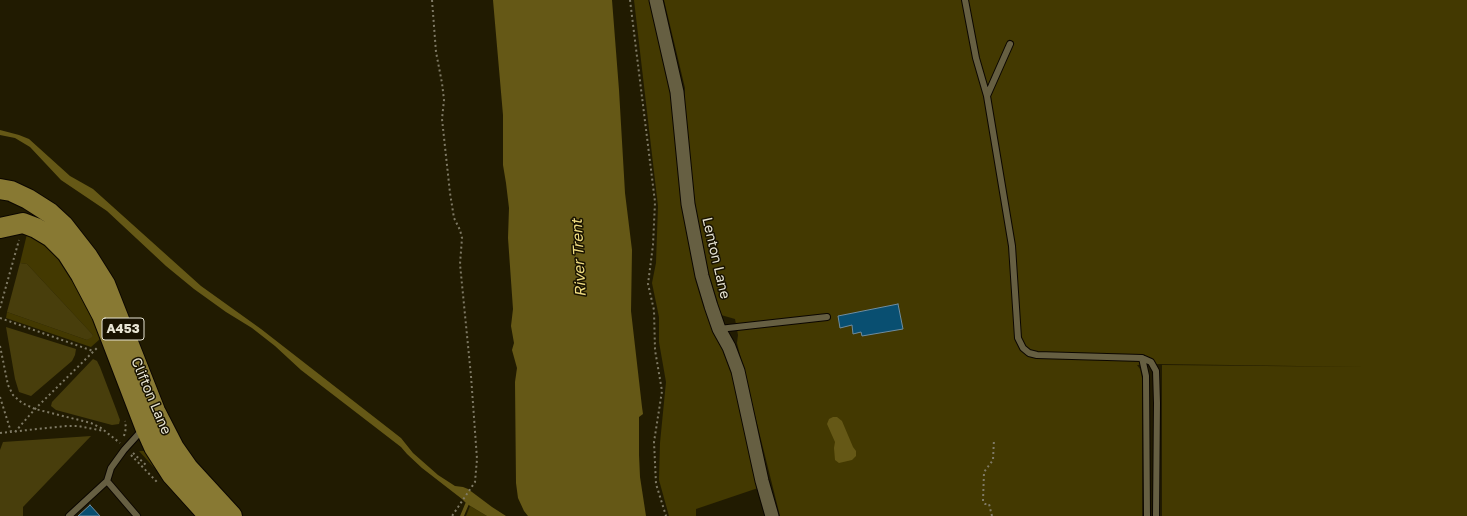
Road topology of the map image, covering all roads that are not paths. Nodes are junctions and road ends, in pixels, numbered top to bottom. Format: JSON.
{"nodes":[{"id":1,"x":656,"y":0,"type":"edge"},
{"id":2,"x":965,"y":0,"type":"edge"},
{"id":3,"x":1010,"y":44,"type":"dead end"},
{"id":4,"x":986,"y":96,"type":"junction"},
{"id":5,"x":0,"y":189,"type":"edge"},
{"id":6,"x":0,"y":228,"type":"edge"},
{"id":7,"x":827,"y":317,"type":"dead end"},
{"id":8,"x":719,"y":329,"type":"junction"},
{"id":9,"x":1142,"y":358,"type":"junction"},
{"id":10,"x":151,"y":421,"type":"junction"},
{"id":11,"x":107,"y":481,"type":"junction"},
{"id":12,"x":207,"y":511,"type":"edge"},
{"id":13,"x":69,"y":516,"type":"edge"},
{"id":14,"x":137,"y":516,"type":"edge"},
{"id":15,"x":232,"y":516,"type":"edge"},
{"id":16,"x":772,"y":516,"type":"edge"},
{"id":17,"x":1147,"y":516,"type":"edge"},
{"id":18,"x":1156,"y":516,"type":"edge"}],
"edges":[{"from":1,"to":8,"type":"street","name":"Lenton Lane"},
{"from":2,"to":4,"type":"lane"},
{"from":3,"to":4,"type":"lane"},
{"from":4,"to":9,"type":"lane"},
{"from":5,"to":10,"type":"main road","name":"Clifton Lane","number":"A453"},
{"from":6,"to":10,"type":"main road","name":"Clifton Lane","number":"A453"},
{"from":7,"to":8,"type":"lane"},
{"from":8,"to":16,"type":"street","name":"Lenton Lane"},
{"from":9,"to":17,"type":"lane"},
{"from":9,"to":18,"type":"lane"},
{"from":10,"to":11,"type":"lane"},
{"from":10,"to":12,"type":"main road","name":"Clifton Lane","number":"A453"},
{"from":11,"to":13,"type":"lane"},
{"from":11,"to":14,"type":"lane"},
{"from":12,"to":15,"type":"main road","name":"Clifton Lane","number":"A453"}]}
